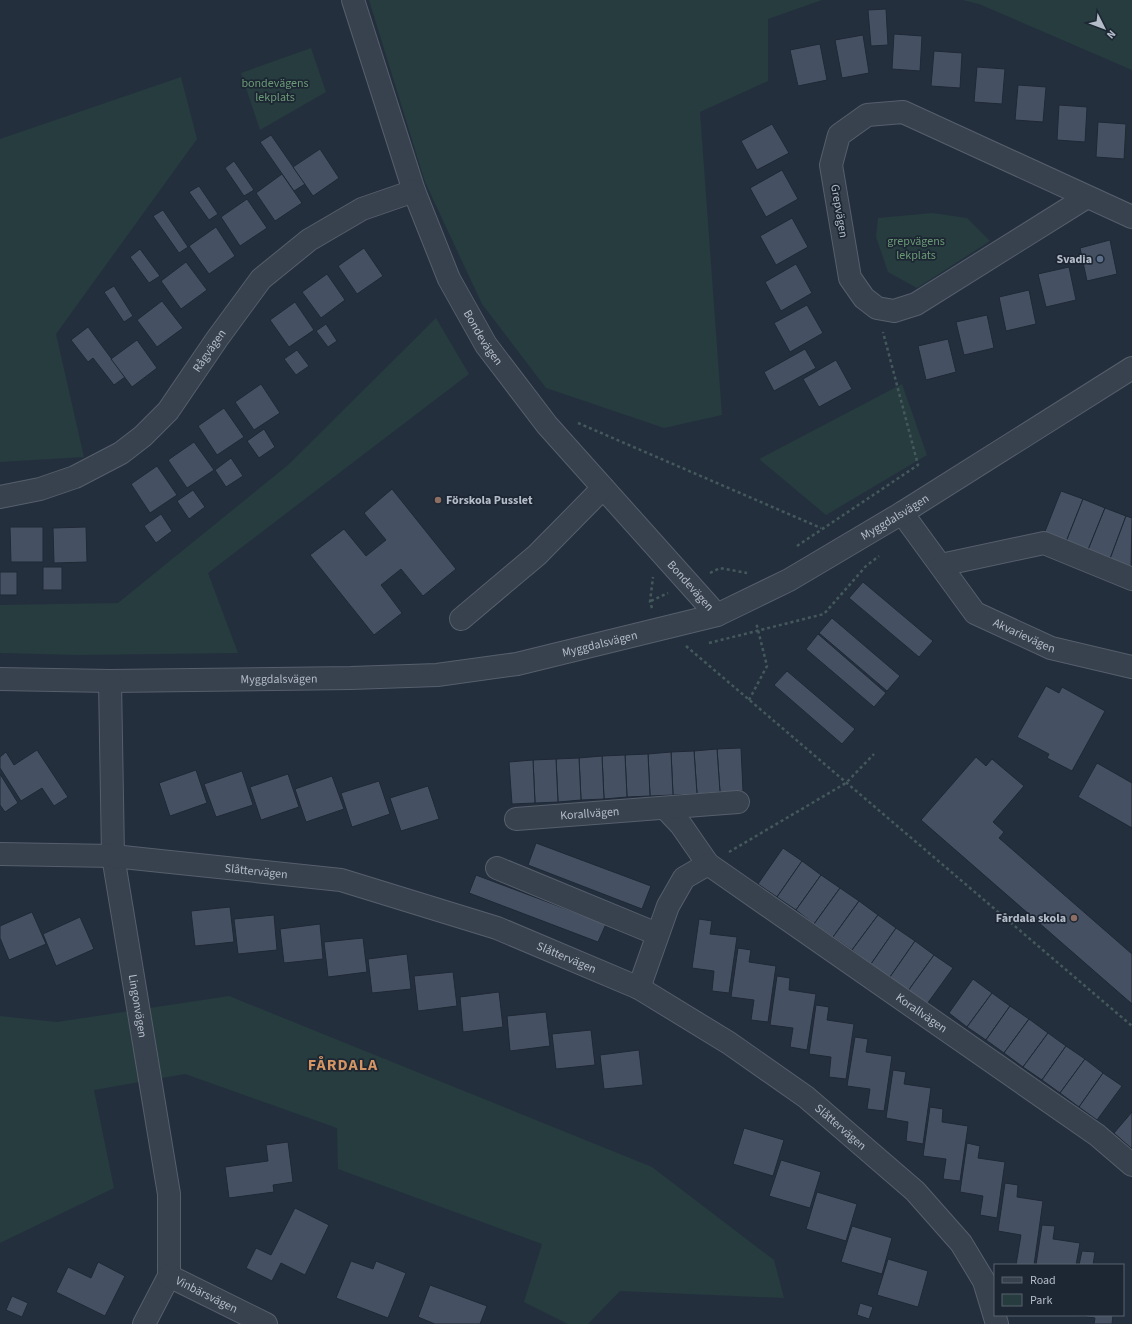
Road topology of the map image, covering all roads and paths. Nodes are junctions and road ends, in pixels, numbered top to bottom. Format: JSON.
{"nodes":[{"id":1,"x":353,"y":0,"type":"edge"},
{"id":2,"x":414,"y":191,"type":"junction"},
{"id":3,"x":1087,"y":197,"type":"junction"},
{"id":4,"x":1132,"y":217,"type":"edge"},
{"id":5,"x":877,"y":308,"type":"junction"},
{"id":6,"x":1131,"y":373,"type":"edge"},
{"id":7,"x":573,"y":421,"type":"dead end"},
{"id":8,"x":603,"y":488,"type":"junction"},
{"id":9,"x":0,"y":497,"type":"edge"},
{"id":10,"x":902,"y":513,"type":"junction"},
{"id":11,"x":821,"y":529,"type":"junction"},
{"id":12,"x":793,"y":549,"type":"dead end"},
{"id":13,"x":941,"y":565,"type":"junction"},
{"id":14,"x":751,"y":571,"type":"dead end"},
{"id":15,"x":745,"y":574,"type":"junction"},
{"id":16,"x":1132,"y":578,"type":"edge"},
{"id":17,"x":689,"y":584,"type":"junction"},
{"id":18,"x":750,"y":599,"type":"junction"},
{"id":19,"x":717,"y":615,"type":"junction"},
{"id":20,"x":461,"y":618,"type":"dead end"},
{"id":21,"x":660,"y":629,"type":"junction"},
{"id":22,"x":680,"y":648,"type":"dead end"},
{"id":23,"x":1132,"y":667,"type":"edge"},
{"id":24,"x":0,"y":678,"type":"edge"},
{"id":25,"x":110,"y":681,"type":"junction"},
{"id":26,"x":749,"y":700,"type":"junction"},
{"id":27,"x":874,"y":754,"type":"dead end"},
{"id":28,"x":846,"y":783,"type":"junction"},
{"id":29,"x":738,"y":802,"type":"dead end"},
{"id":30,"x":664,"y":808,"type":"junction"},
{"id":31,"x":516,"y":819,"type":"dead end"},
{"id":32,"x":0,"y":854,"type":"edge"},
{"id":33,"x":113,"y":856,"type":"junction"},
{"id":34,"x":708,"y":864,"type":"junction"},
{"id":35,"x":497,"y":868,"type":"dead end"},
{"id":36,"x":657,"y":934,"type":"junction"},
{"id":37,"x":639,"y":988,"type":"junction"},
{"id":38,"x":1132,"y":1026,"type":"edge"},
{"id":39,"x":1132,"y":1165,"type":"edge"},
{"id":40,"x":169,"y":1276,"type":"junction"},
{"id":41,"x":994,"y":1314,"type":"edge"},
{"id":42,"x":144,"y":1324,"type":"edge"},
{"id":43,"x":266,"y":1324,"type":"edge"}],
"edges":[{"from":1,"to":2,"type":"street","name":"Bondevägen"},
{"from":2,"to":8,"type":"street","name":"Bondevägen"},
{"from":2,"to":9,"type":"street","name":"Rågvägen"},
{"from":3,"to":4,"type":"street","name":"Grepvägen"},
{"from":3,"to":5,"type":"street"},
{"from":3,"to":5,"type":"street","name":"Grepvägen"},
{"from":5,"to":11,"type":"path"},
{"from":6,"to":10,"type":"street","name":"Myggdalsvägen"},
{"from":7,"to":11,"type":"path"},
{"from":8,"to":17,"type":"street","name":"Bondevägen"},
{"from":8,"to":20,"type":"street"},
{"from":10,"to":13,"type":"street","name":"Akvarievägen"},
{"from":10,"to":18,"type":"street","name":"Myggdalsvägen"},
{"from":11,"to":12,"type":"path"},
{"from":13,"to":16,"type":"street"},
{"from":13,"to":23,"type":"street","name":"Akvarievägen"},
{"from":14,"to":15,"type":"path"},
{"from":15,"to":17,"type":"path"},
{"from":15,"to":18,"type":"path"},
{"from":17,"to":19,"type":"street","name":"Bondevägen"},
{"from":17,"to":21,"type":"path"},
{"from":18,"to":19,"type":"street","name":"Myggdalsvägen"},
{"from":18,"to":26,"type":"path"},
{"from":19,"to":21,"type":"street","name":"Myggdalsvägen"},
{"from":21,"to":25,"type":"street","name":"Myggdalsvägen"},
{"from":22,"to":26,"type":"path"},
{"from":24,"to":25,"type":"street","name":"Myggdalsvägen"},
{"from":25,"to":33,"type":"street","name":"Lingonvägen"},
{"from":26,"to":28,"type":"path"},
{"from":27,"to":28,"type":"path"},
{"from":28,"to":34,"type":"path"},
{"from":28,"to":38,"type":"path"},
{"from":29,"to":30,"type":"street","name":"Korallvägen"},
{"from":30,"to":31,"type":"street","name":"Korallvägen"},
{"from":30,"to":34,"type":"street","name":"Korallvägen"},
{"from":32,"to":33,"type":"street","name":"Slåttervägen"},
{"from":33,"to":37,"type":"street","name":"Slåttervägen"},
{"from":33,"to":40,"type":"street","name":"Lingonvägen"},
{"from":34,"to":36,"type":"street"},
{"from":34,"to":39,"type":"street","name":"Korallvägen"},
{"from":35,"to":36,"type":"street"},
{"from":36,"to":37,"type":"street"},
{"from":37,"to":41,"type":"street","name":"Slåttervägen"},
{"from":40,"to":42,"type":"street","name":"Lingonvägen"},
{"from":40,"to":43,"type":"street","name":"Vinbärsvägen"}]}
